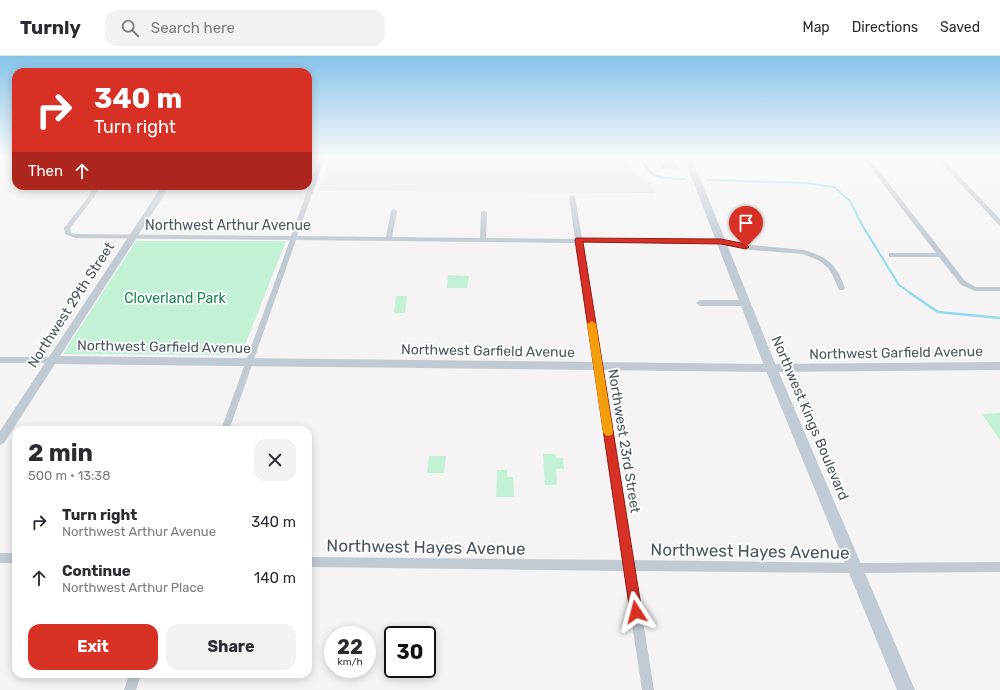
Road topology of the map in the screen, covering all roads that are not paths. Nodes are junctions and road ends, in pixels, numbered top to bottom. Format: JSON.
{"nodes":[{"id":1,"x":700,"y":188,"type":"edge"},
{"id":2,"x":889,"y":188,"type":"edge"},
{"id":3,"x":967,"y":188,"type":"edge"},
{"id":4,"x":94,"y":190,"type":"edge"},
{"id":5,"x":163,"y":190,"type":"edge"},
{"id":6,"x":311,"y":190,"type":"edge"},
{"id":7,"x":572,"y":197,"type":"dead end"},
{"id":8,"x":394,"y":211,"type":"dead end"},
{"id":9,"x":484,"y":212,"type":"dead end"},
{"id":10,"x":1000,"y":223,"type":"edge"},
{"id":11,"x":133,"y":236,"type":"junction"},
{"id":12,"x":294,"y":238,"type":"junction"},
{"id":13,"x":389,"y":238,"type":"junction"},
{"id":14,"x":483,"y":239,"type":"junction"},
{"id":15,"x":579,"y":240,"type":"junction"},
{"id":16,"x":721,"y":242,"type":"junction"},
{"id":17,"x":891,"y":255,"type":"dead end"},
{"id":18,"x":941,"y":255,"type":"junction"},
{"id":19,"x":841,"y":288,"type":"dead end"},
{"id":20,"x":1000,"y":289,"type":"edge"},
{"id":21,"x":700,"y":303,"type":"dead end"},
{"id":22,"x":746,"y":303,"type":"junction"},
{"id":23,"x":0,"y":360,"type":"edge"},
{"id":24,"x":52,"y":360,"type":"junction"},
{"id":25,"x":249,"y":362,"type":"junction"},
{"id":26,"x":598,"y":366,"type":"junction"},
{"id":27,"x":1000,"y":366,"type":"edge"},
{"id":28,"x":771,"y":368,"type":"junction"},
{"id":29,"x":225,"y":426,"type":"edge"},
{"id":30,"x":0,"y":440,"type":"edge"},
{"id":31,"x":0,"y":558,"type":"edge"},
{"id":32,"x":12,"y":558,"type":"edge"},
{"id":33,"x":312,"y":562,"type":"edge"},
{"id":34,"x":628,"y":566,"type":"junction"},
{"id":35,"x":1000,"y":567,"type":"edge"},
{"id":36,"x":856,"y":568,"type":"junction"},
{"id":37,"x":134,"y":678,"type":"edge"},
{"id":38,"x":130,"y":690,"type":"edge"},
{"id":39,"x":648,"y":690,"type":"edge"},
{"id":40,"x":906,"y":690,"type":"edge"}],
"edges":[{"from":1,"to":16,"type":"main road","name":"Northwest Kings Boulevard"},
{"from":2,"to":18,"type":"street"},
{"from":3,"to":10,"type":"street"},
{"from":4,"to":11,"type":"street","name":"Northwest Arthur Avenue"},
{"from":5,"to":11,"type":"street","name":"Northwest 29th Street"},
{"from":6,"to":12,"type":"street"},
{"from":7,"to":15,"type":"street","name":"Northwest 23rd Street"},
{"from":8,"to":13,"type":"street"},
{"from":9,"to":14,"type":"street"},
{"from":11,"to":12,"type":"street","name":"Northwest Arthur Avenue"},
{"from":11,"to":24,"type":"street","name":"Northwest 29th Street"},
{"from":12,"to":13,"type":"street","name":"Northwest Arthur Avenue"},
{"from":12,"to":25,"type":"street"},
{"from":13,"to":14,"type":"street","name":"Northwest Arthur Avenue"},
{"from":14,"to":15,"type":"street","name":"Northwest Arthur Avenue"},
{"from":15,"to":16,"type":"street","name":"Northwest Arthur Avenue"},
{"from":15,"to":26,"type":"street","name":"Northwest 23rd Street"},
{"from":16,"to":19,"type":"street","name":"Northwest Arthur Avenue"},
{"from":16,"to":22,"type":"main road","name":"Northwest Kings Boulevard"},
{"from":17,"to":18,"type":"street"},
{"from":18,"to":20,"type":"street"},
{"from":21,"to":22,"type":"street"},
{"from":22,"to":28,"type":"main road","name":"Northwest Kings Boulevard"},
{"from":23,"to":24,"type":"street","name":"Northwest Garfield Avenue"},
{"from":24,"to":25,"type":"street","name":"Northwest Garfield Avenue"},
{"from":24,"to":30,"type":"street","name":"Northwest 29th Street"},
{"from":25,"to":26,"type":"street","name":"Northwest Garfield Avenue"},
{"from":25,"to":29,"type":"street"},
{"from":26,"to":28,"type":"street","name":"Northwest Garfield Avenue"},
{"from":26,"to":34,"type":"street","name":"Northwest 23rd Street"},
{"from":27,"to":28,"type":"street","name":"Northwest Garfield Avenue"},
{"from":28,"to":36,"type":"main road","name":"Northwest Kings Boulevard"},
{"from":31,"to":32,"type":"street"},
{"from":33,"to":34,"type":"street","name":"Northwest Hayes Avenue"},
{"from":34,"to":36,"type":"street","name":"Northwest Hayes Avenue"},
{"from":34,"to":39,"type":"street","name":"Northwest 23rd Street"},
{"from":35,"to":36,"type":"street","name":"Northwest Hayes Avenue"},
{"from":36,"to":40,"type":"main road","name":"Northwest Kings Boulevard"},
{"from":37,"to":38,"type":"street"}]}
